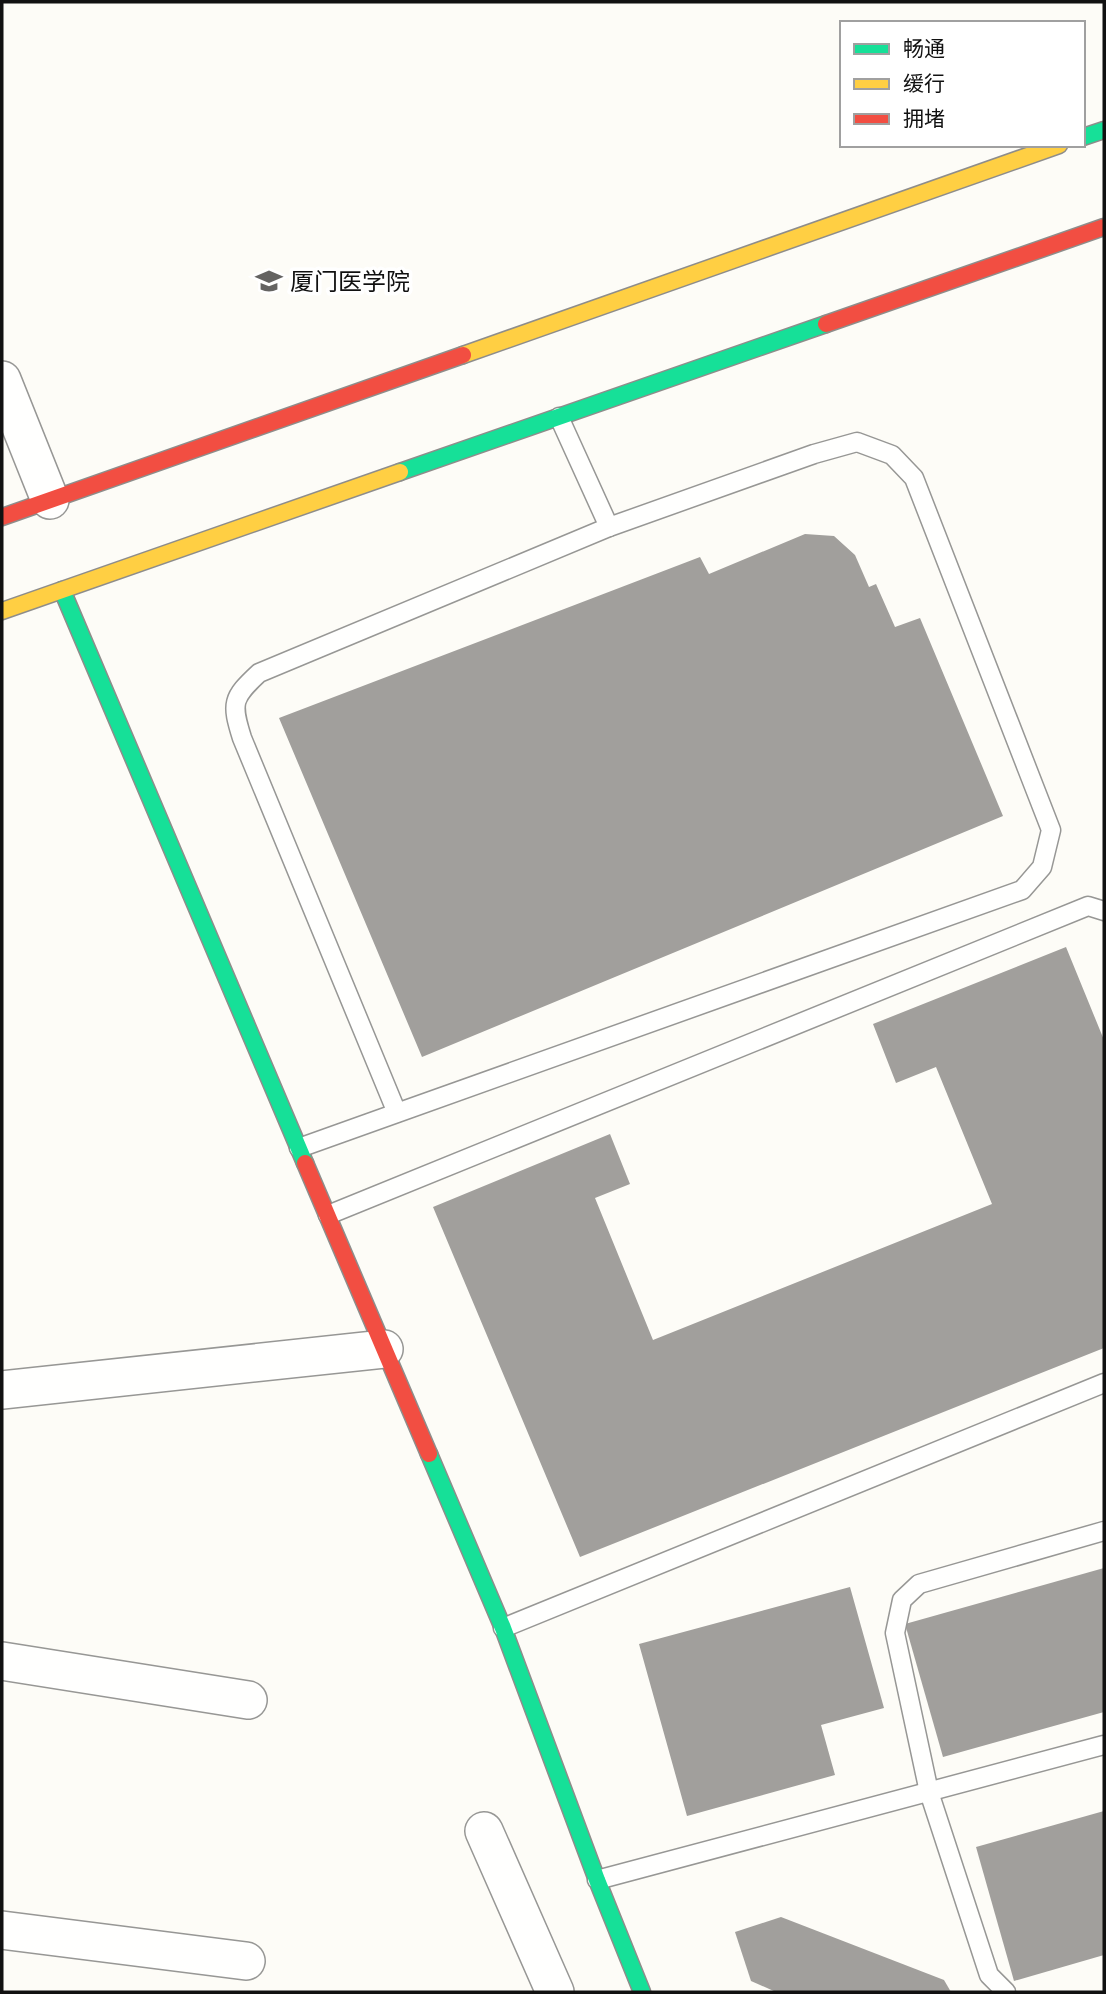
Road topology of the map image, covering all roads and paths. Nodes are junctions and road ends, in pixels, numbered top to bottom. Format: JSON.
{"nodes":[{"id":1,"x":1104,"y":130,"type":"edge"},
{"id":2,"x":1085,"y":136,"type":"edge"},
{"id":3,"x":1053,"y":147,"type":"edge"},
{"id":4,"x":1104,"y":227,"type":"edge"},
{"id":5,"x":2,"y":380,"type":"edge"},
{"id":6,"x":559,"y":416,"type":"junction"},
{"id":7,"x":50,"y":500,"type":"junction"},
{"id":8,"x":2,"y":517,"type":"edge"},
{"id":9,"x":609,"y":527,"type":"junction"},
{"id":10,"x":62,"y":590,"type":"junction"},
{"id":11,"x":2,"y":611,"type":"edge"},
{"id":12,"x":1104,"y":911,"type":"edge"},
{"id":13,"x":397,"y":1113,"type":"junction"},
{"id":14,"x":299,"y":1148,"type":"junction"},
{"id":15,"x":328,"y":1215,"type":"junction"},
{"id":16,"x":384,"y":1349,"type":"junction"},
{"id":17,"x":1104,"y":1383,"type":"edge"},
{"id":18,"x":2,"y":1390,"type":"edge"},
{"id":19,"x":1104,"y":1531,"type":"edge"},
{"id":20,"x":503,"y":1628,"type":"junction"},
{"id":21,"x":2,"y":1661,"type":"edge"},
{"id":22,"x":248,"y":1700,"type":"dead end"},
{"id":23,"x":1104,"y":1745,"type":"edge"},
{"id":24,"x":929,"y":1792,"type":"junction"},
{"id":25,"x":484,"y":1831,"type":"dead end"},
{"id":26,"x":597,"y":1880,"type":"junction"},
{"id":27,"x":2,"y":1930,"type":"edge"},
{"id":28,"x":246,"y":1961,"type":"dead end"},
{"id":29,"x":555,"y":1992,"type":"edge"},
{"id":30,"x":642,"y":1992,"type":"edge"},
{"id":31,"x":1006,"y":1992,"type":"edge"}],
"edges":[{"from":1,"to":2,"type":"street"},
{"from":3,"to":7,"type":"street"},
{"from":4,"to":6,"type":"street"},
{"from":5,"to":7,"type":"street"},
{"from":6,"to":9,"type":"lane"},
{"from":6,"to":10,"type":"street"},
{"from":7,"to":8,"type":"street"},
{"from":9,"to":13,"type":"lane"},
{"from":9,"to":13,"type":"lane"},
{"from":10,"to":11,"type":"street"},
{"from":10,"to":14,"type":"street"},
{"from":12,"to":15,"type":"lane"},
{"from":13,"to":14,"type":"lane"},
{"from":14,"to":15,"type":"street"},
{"from":15,"to":16,"type":"street"},
{"from":16,"to":18,"type":"street"},
{"from":16,"to":20,"type":"street"},
{"from":17,"to":20,"type":"lane"},
{"from":19,"to":24,"type":"lane"},
{"from":20,"to":26,"type":"street"},
{"from":21,"to":22,"type":"street"},
{"from":23,"to":24,"type":"lane"},
{"from":24,"to":26,"type":"lane"},
{"from":24,"to":31,"type":"lane"},
{"from":25,"to":29,"type":"street"},
{"from":26,"to":30,"type":"street"},
{"from":27,"to":28,"type":"street"}]}
